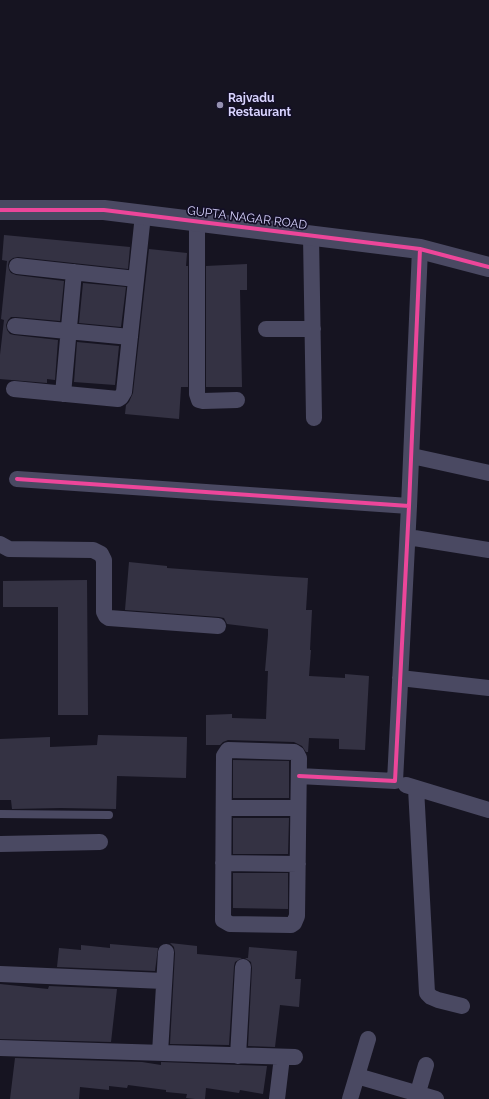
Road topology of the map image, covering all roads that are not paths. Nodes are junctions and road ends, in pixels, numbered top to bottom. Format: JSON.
{"nodes":[{"id":1,"x":0,"y":210,"type":"edge"},
{"id":2,"x":143,"y":215,"type":"junction"},
{"id":3,"x":197,"y":222,"type":"junction"},
{"id":4,"x":311,"y":236,"type":"junction"},
{"id":5,"x":420,"y":249,"type":"junction"},
{"id":6,"x":17,"y":266,"type":"dead end"},
{"id":7,"x":489,"y":267,"type":"edge"},
{"id":8,"x":74,"y":272,"type":"junction"},
{"id":9,"x":136,"y":279,"type":"junction"},
{"id":10,"x":15,"y":326,"type":"dead end"},
{"id":11,"x":266,"y":329,"type":"dead end"},
{"id":12,"x":313,"y":329,"type":"junction"},
{"id":13,"x":69,"y":331,"type":"junction"},
{"id":14,"x":130,"y":337,"type":"junction"},
{"id":15,"x":14,"y":389,"type":"dead end"},
{"id":16,"x":63,"y":394,"type":"junction"},
{"id":17,"x":237,"y":400,"type":"dead end"},
{"id":18,"x":314,"y":418,"type":"dead end"},
{"id":19,"x":412,"y":456,"type":"junction"},
{"id":20,"x":489,"y":473,"type":"edge"},
{"id":21,"x":17,"y":479,"type":"dead end"},
{"id":22,"x":409,"y":506,"type":"junction"},
{"id":23,"x":408,"y":537,"type":"junction"},
{"id":24,"x":0,"y":544,"type":"edge"},
{"id":25,"x":489,"y":550,"type":"edge"},
{"id":26,"x":218,"y":626,"type":"dead end"},
{"id":27,"x":400,"y":678,"type":"junction"},
{"id":28,"x":489,"y":688,"type":"edge"},
{"id":29,"x":299,"y":776,"type":"junction"},
{"id":30,"x":395,"y":781,"type":"junction"},
{"id":31,"x":416,"y":788,"type":"junction"},
{"id":32,"x":224,"y":808,"type":"junction"},
{"id":33,"x":298,"y":808,"type":"junction"},
{"id":34,"x":489,"y":810,"type":"edge"},
{"id":35,"x":0,"y":814,"type":"edge"},
{"id":36,"x":109,"y":815,"type":"dead end"},
{"id":37,"x":100,"y":842,"type":"dead end"},
{"id":38,"x":0,"y":844,"type":"edge"},
{"id":39,"x":223,"y":863,"type":"junction"},
{"id":40,"x":298,"y":864,"type":"junction"},
{"id":41,"x":166,"y":952,"type":"dead end"},
{"id":42,"x":243,"y":967,"type":"dead end"},
{"id":43,"x":0,"y":974,"type":"edge"},
{"id":44,"x":164,"y":981,"type":"junction"},
{"id":45,"x":462,"y":1006,"type":"dead end"},
{"id":46,"x":368,"y":1039,"type":"dead end"},
{"id":47,"x":0,"y":1048,"type":"edge"},
{"id":48,"x":160,"y":1053,"type":"junction"},
{"id":49,"x":238,"y":1056,"type":"junction"},
{"id":50,"x":426,"y":1065,"type":"dead end"},
{"id":51,"x":357,"y":1076,"type":"junction"},
{"id":52,"x":416,"y":1096,"type":"edge"},
{"id":53,"x":277,"y":1099,"type":"edge"},
{"id":54,"x":350,"y":1099,"type":"edge"},
{"id":55,"x":436,"y":1099,"type":"edge"}],
"edges":[{"from":1,"to":2,"type":"street","name":"GUPTA NAGAR ROAD"},
{"from":2,"to":3,"type":"street","name":"GUPTA NAGAR ROAD"},
{"from":2,"to":9,"type":"street"},
{"from":3,"to":4,"type":"street","name":"GUPTA NAGAR ROAD"},
{"from":3,"to":17,"type":"street"},
{"from":4,"to":5,"type":"street","name":"GUPTA NAGAR ROAD"},
{"from":4,"to":12,"type":"street"},
{"from":5,"to":7,"type":"street","name":"GUPTA NAGAR ROAD"},
{"from":5,"to":19,"type":"street"},
{"from":6,"to":8,"type":"street"},
{"from":8,"to":9,"type":"street"},
{"from":8,"to":13,"type":"street"},
{"from":9,"to":14,"type":"street"},
{"from":10,"to":13,"type":"street"},
{"from":11,"to":12,"type":"street"},
{"from":12,"to":18,"type":"street"},
{"from":13,"to":14,"type":"street"},
{"from":13,"to":16,"type":"street"},
{"from":14,"to":16,"type":"street"},
{"from":15,"to":16,"type":"street"},
{"from":19,"to":20,"type":"street"},
{"from":19,"to":22,"type":"street"},
{"from":21,"to":22,"type":"street"},
{"from":22,"to":23,"type":"street"},
{"from":23,"to":25,"type":"street"},
{"from":23,"to":27,"type":"street"},
{"from":24,"to":26,"type":"street"},
{"from":27,"to":28,"type":"street"},
{"from":27,"to":30,"type":"street"},
{"from":29,"to":30,"type":"street"},
{"from":29,"to":32,"type":"street"},
{"from":29,"to":33,"type":"street"},
{"from":30,"to":31,"type":"street"},
{"from":31,"to":34,"type":"street"},
{"from":31,"to":45,"type":"street"},
{"from":32,"to":33,"type":"street"},
{"from":32,"to":39,"type":"street"},
{"from":33,"to":40,"type":"street"},
{"from":35,"to":36,"type":"lane"},
{"from":37,"to":38,"type":"street"},
{"from":39,"to":40,"type":"street"},
{"from":39,"to":40,"type":"street"},
{"from":41,"to":44,"type":"street"},
{"from":42,"to":49,"type":"street"},
{"from":43,"to":44,"type":"street"},
{"from":44,"to":48,"type":"street"},
{"from":46,"to":51,"type":"street"},
{"from":47,"to":48,"type":"street"},
{"from":48,"to":49,"type":"street"},
{"from":49,"to":53,"type":"street"},
{"from":50,"to":52,"type":"street"},
{"from":51,"to":52,"type":"street"},
{"from":51,"to":54,"type":"street"},
{"from":52,"to":55,"type":"street"}]}
